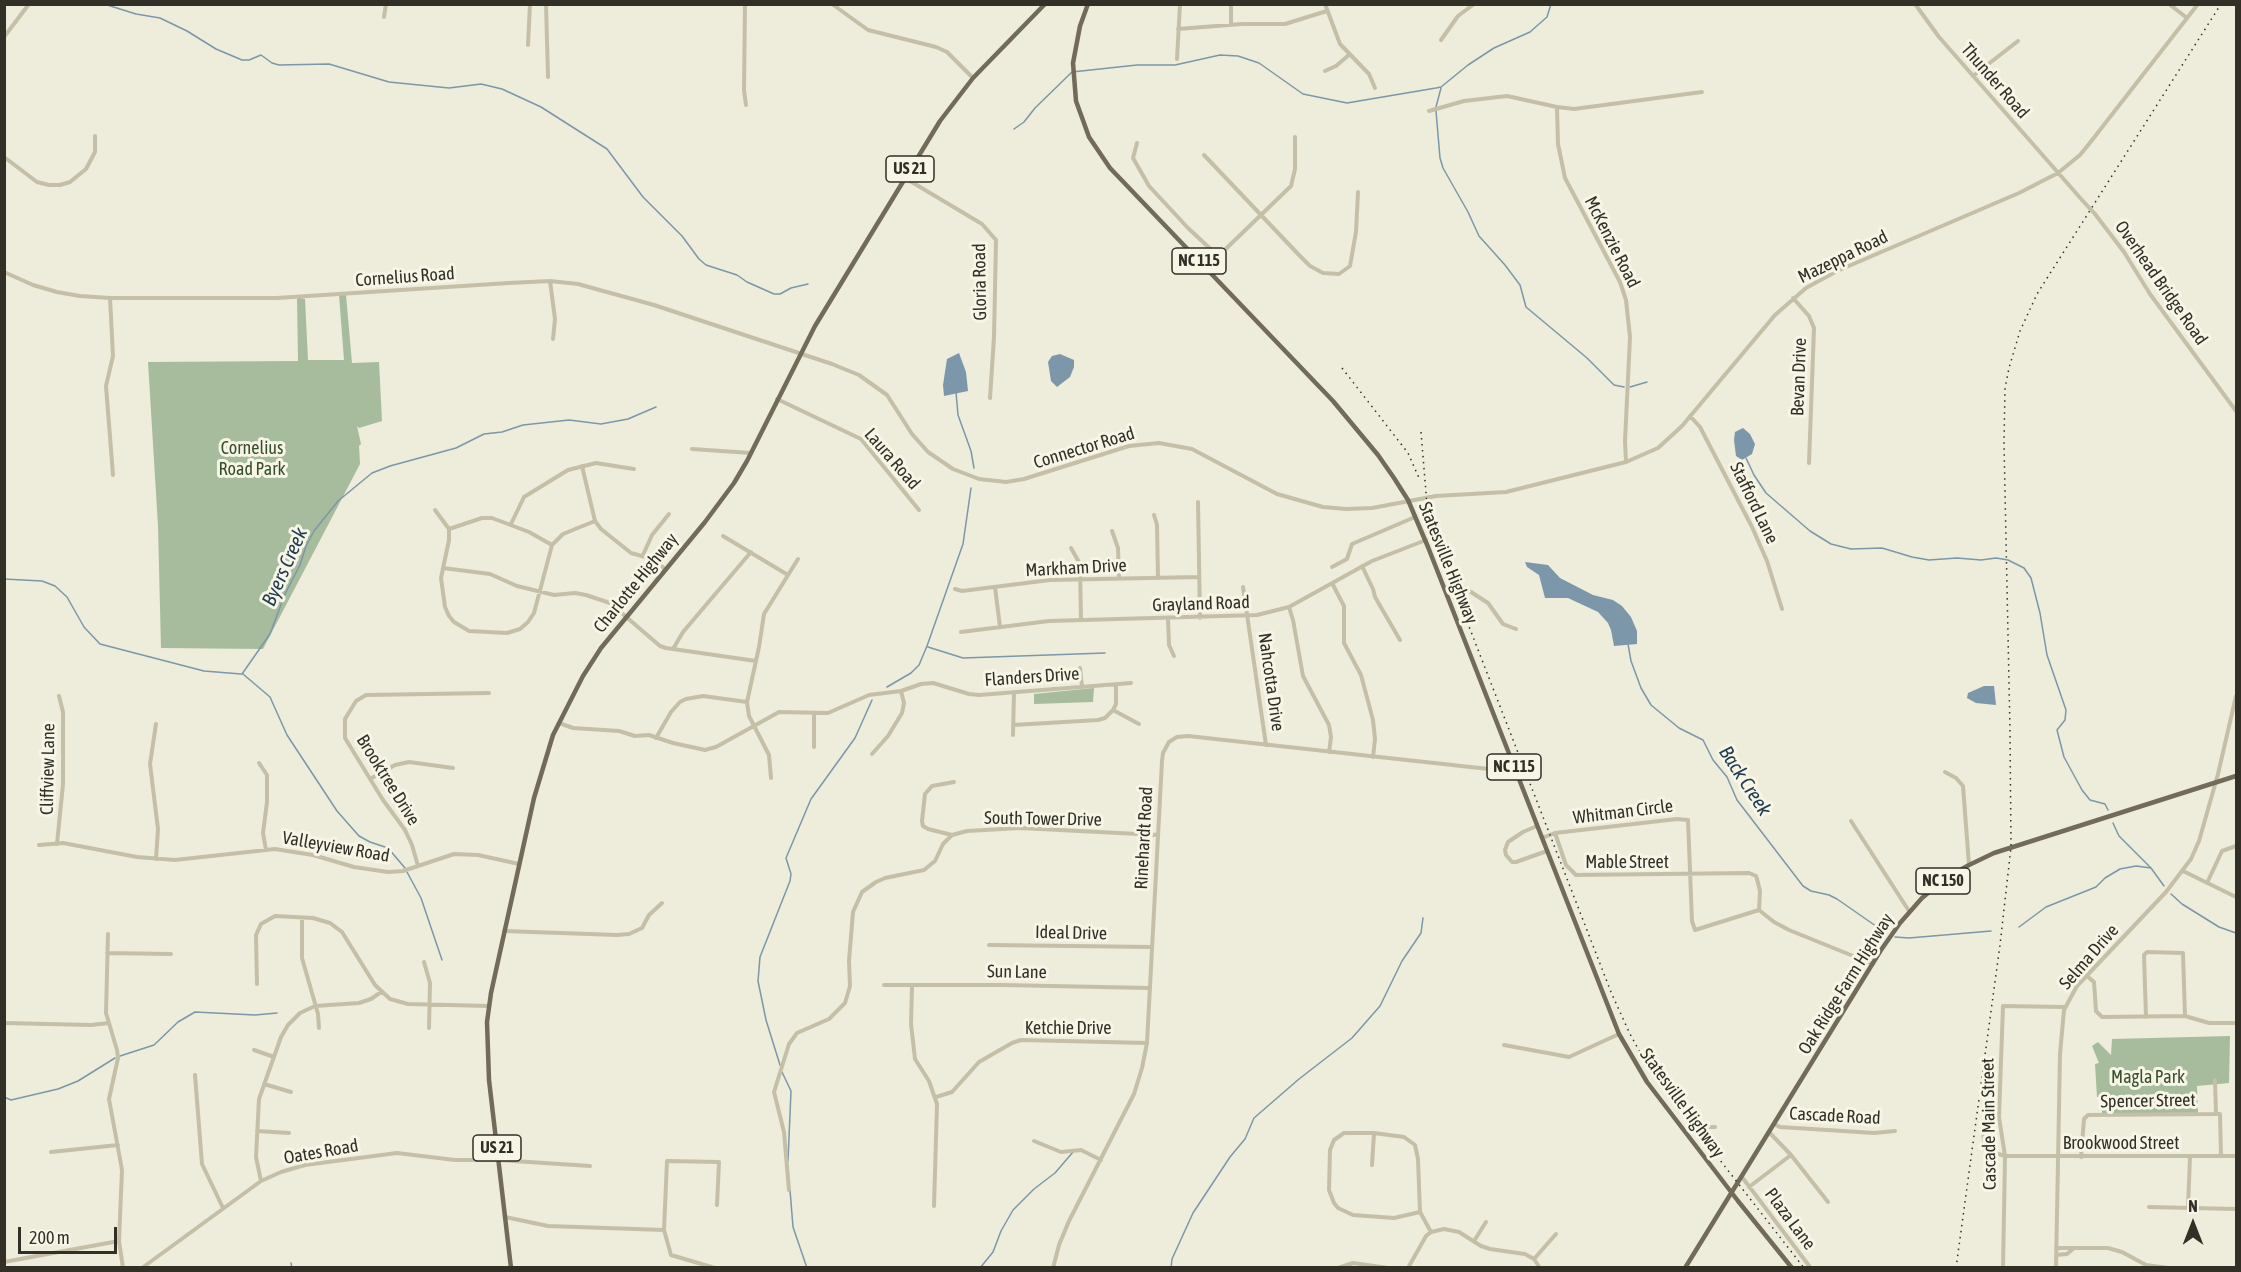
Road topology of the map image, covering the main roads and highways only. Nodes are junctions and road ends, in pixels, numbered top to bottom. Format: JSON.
{"nodes":[{"id":1,"x":1045,"y":4,"type":"edge"},
{"id":2,"x":1089,"y":4,"type":"edge"},
{"id":3,"x":2236,"y":776,"type":"edge"},
{"id":4,"x":1732,"y":1193,"type":"junction"},
{"id":5,"x":511,"y":1268,"type":"edge"},
{"id":6,"x":1685,"y":1268,"type":"edge"},
{"id":7,"x":1792,"y":1268,"type":"edge"}],
"edges":[{"from":1,"to":5,"type":"main road","name":"Charlotte Highway","number":"US 21"},
{"from":2,"to":4,"type":"main road","name":"Statesville Highway","number":"NC 115"},
{"from":3,"to":4,"type":"main road","name":"Oak Ridge Farm Highway","number":"NC 150"},
{"from":4,"to":6,"type":"main road","number":"NC 150"},
{"from":4,"to":7,"type":"main road","number":"NC 115"}]}
